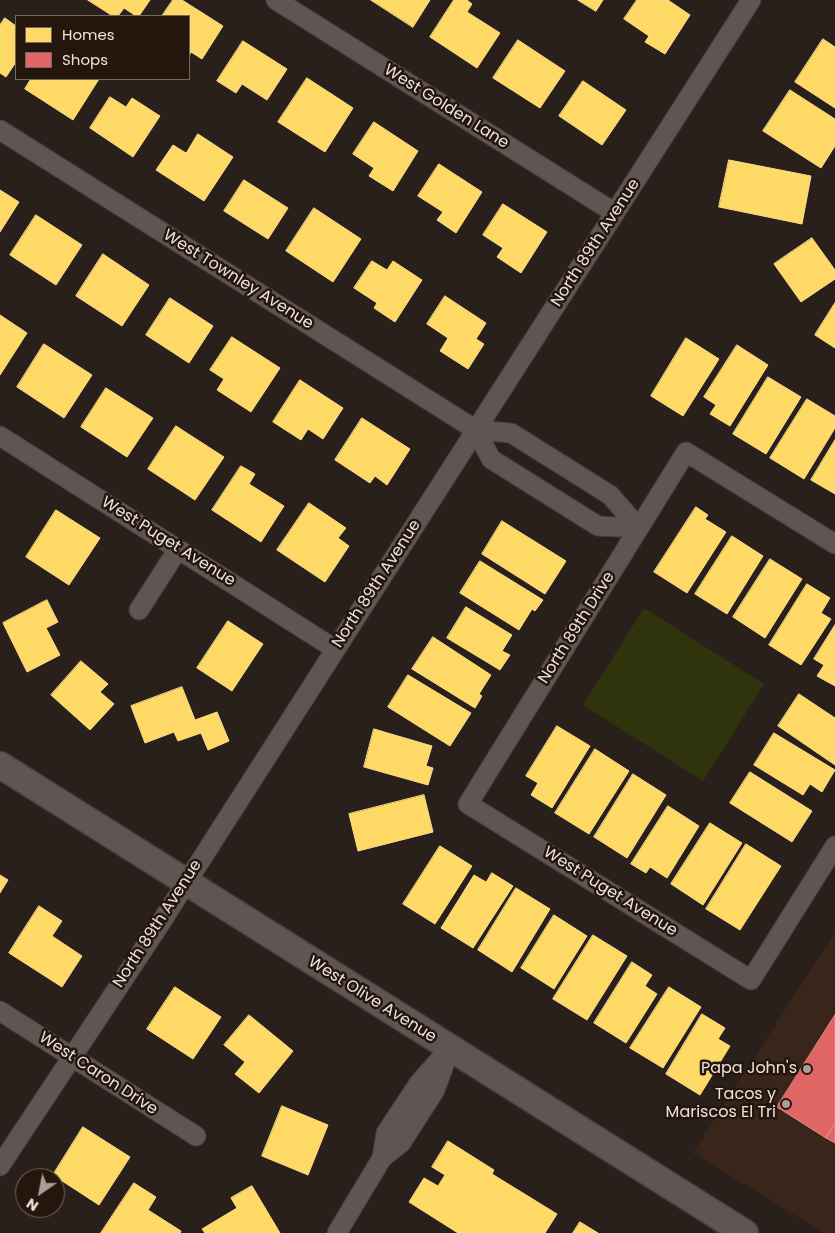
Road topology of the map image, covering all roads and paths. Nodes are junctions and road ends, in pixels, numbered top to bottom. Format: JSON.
{"nodes":[{"id":1,"x":276,"y":0,"type":"edge"},
{"id":2,"x":751,"y":0,"type":"edge"},
{"id":3,"x":0,"y":130,"type":"edge"},
{"id":4,"x":615,"y":213,"type":"junction"},
{"id":5,"x":476,"y":430,"type":"junction"},
{"id":6,"x":0,"y":436,"type":"edge"},
{"id":7,"x":557,"y":462,"type":"junction"},
{"id":8,"x":539,"y":489,"type":"junction"},
{"id":9,"x":638,"y":528,"type":"junction"},
{"id":10,"x":835,"y":544,"type":"edge"},
{"id":11,"x":178,"y":549,"type":"junction"},
{"id":12,"x":139,"y":610,"type":"dead end"},
{"id":13,"x":335,"y":648,"type":"junction"},
{"id":14,"x":0,"y":766,"type":"edge"},
{"id":15,"x":468,"y":804,"type":"joint"},
{"id":16,"x":835,"y":846,"type":"edge"},
{"id":17,"x":186,"y":883,"type":"junction"},
{"id":18,"x":0,"y":1011,"type":"edge"},
{"id":19,"x":450,"y":1049,"type":"junction"},
{"id":20,"x":72,"y":1056,"type":"junction"},
{"id":21,"x":196,"y":1136,"type":"dead end"},
{"id":22,"x":0,"y":1166,"type":"edge"},
{"id":23,"x":337,"y":1233,"type":"edge"},
{"id":24,"x":745,"y":1233,"type":"edge"}],
"edges":[{"from":1,"to":4,"type":"street","name":"West Golden Lane"},
{"from":2,"to":4,"type":"street","name":"North 89th Avenue"},
{"from":3,"to":5,"type":"street","name":"West Townley Avenue"},
{"from":4,"to":5,"type":"street","name":"North 89th Avenue"},
{"from":5,"to":7,"type":"street","name":"West Townley Avenue"},
{"from":5,"to":8,"type":"street"},
{"from":5,"to":13,"type":"street","name":"North 89th Avenue"},
{"from":6,"to":11,"type":"street","name":"West Puget Avenue"},
{"from":7,"to":8,"type":"street"},
{"from":7,"to":9,"type":"street","name":"West Townley Avenue"},
{"from":8,"to":9,"type":"street"},
{"from":9,"to":10,"type":"street","name":"North 89th Drive"},
{"from":9,"to":15,"type":"street","name":"North 89th Drive"},
{"from":11,"to":12,"type":"street"},
{"from":11,"to":13,"type":"street","name":"West Puget Avenue"},
{"from":13,"to":17,"type":"street","name":"North 89th Avenue"},
{"from":14,"to":17,"type":"main road","name":"West Olive Avenue"},
{"from":15,"to":16,"type":"street","name":"West Puget Avenue"},
{"from":17,"to":19,"type":"main road","name":"West Olive Avenue"},
{"from":17,"to":20,"type":"street","name":"North 89th Avenue"},
{"from":18,"to":20,"type":"street","name":"West Caron Drive"},
{"from":19,"to":23,"type":"street"},
{"from":19,"to":24,"type":"main road","name":"West Olive Avenue"},
{"from":20,"to":21,"type":"street","name":"West Caron Drive"},
{"from":20,"to":22,"type":"street","name":"North 89th Avenue"}]}
